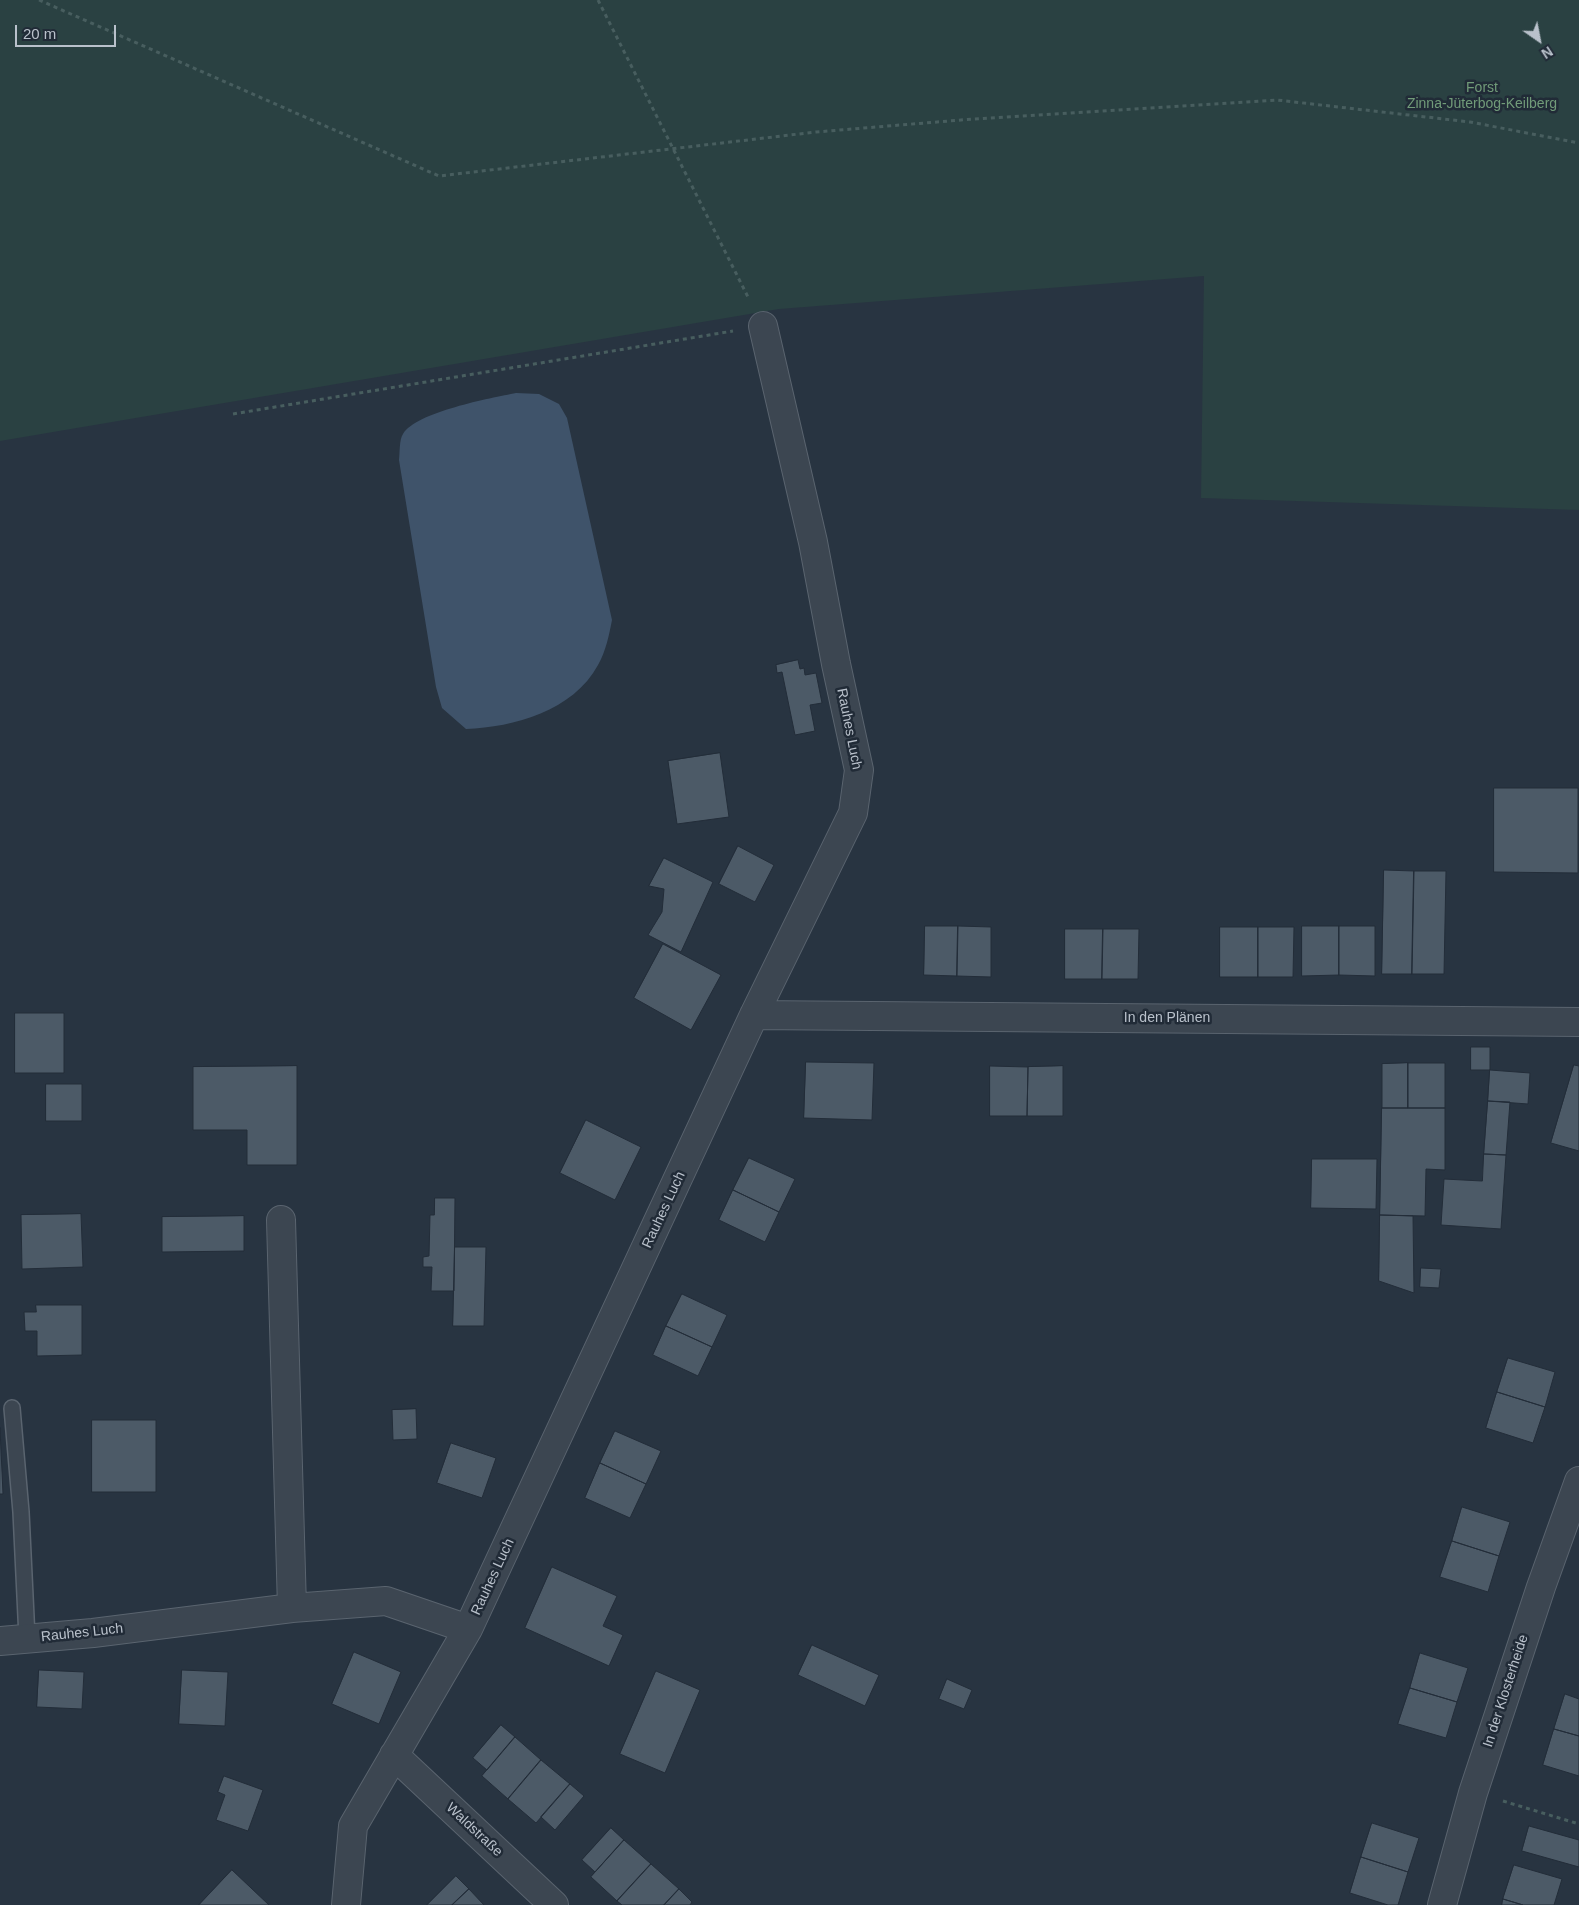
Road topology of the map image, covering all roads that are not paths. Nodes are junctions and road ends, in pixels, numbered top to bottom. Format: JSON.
{"nodes":[{"id":1,"x":763,"y":326,"type":"road end"},
{"id":2,"x":754,"y":1015,"type":"junction"},
{"id":3,"x":1579,"y":1022,"type":"edge"},
{"id":4,"x":281,"y":1220,"type":"dead end"},
{"id":5,"x":12,"y":1408,"type":"dead end"},
{"id":6,"x":1579,"y":1480,"type":"edge"},
{"id":7,"x":292,"y":1608,"type":"junction"},
{"id":8,"x":468,"y":1629,"type":"junction"},
{"id":9,"x":28,"y":1638,"type":"junction"},
{"id":10,"x":0,"y":1641,"type":"edge"},
{"id":11,"x":394,"y":1755,"type":"junction"},
{"id":12,"x":346,"y":1905,"type":"edge"},
{"id":13,"x":554,"y":1905,"type":"edge"},
{"id":14,"x":1442,"y":1905,"type":"edge"}],
"edges":[{"from":1,"to":2,"type":"street","name":"Rauhes Luch"},
{"from":2,"to":3,"type":"street","name":"In den Plänen"},
{"from":2,"to":8,"type":"street","name":"Rauhes Luch"},
{"from":4,"to":7,"type":"street"},
{"from":5,"to":9,"type":"lane"},
{"from":6,"to":14,"type":"street","name":"In der Klosterheide"},
{"from":7,"to":8,"type":"street","name":"Rauhes Luch"},
{"from":7,"to":9,"type":"street","name":"Rauhes Luch"},
{"from":8,"to":11,"type":"street"},
{"from":9,"to":10,"type":"street","name":"Rauhes Luch"},
{"from":11,"to":12,"type":"street"},
{"from":11,"to":13,"type":"street","name":"Waldstraße"}]}
